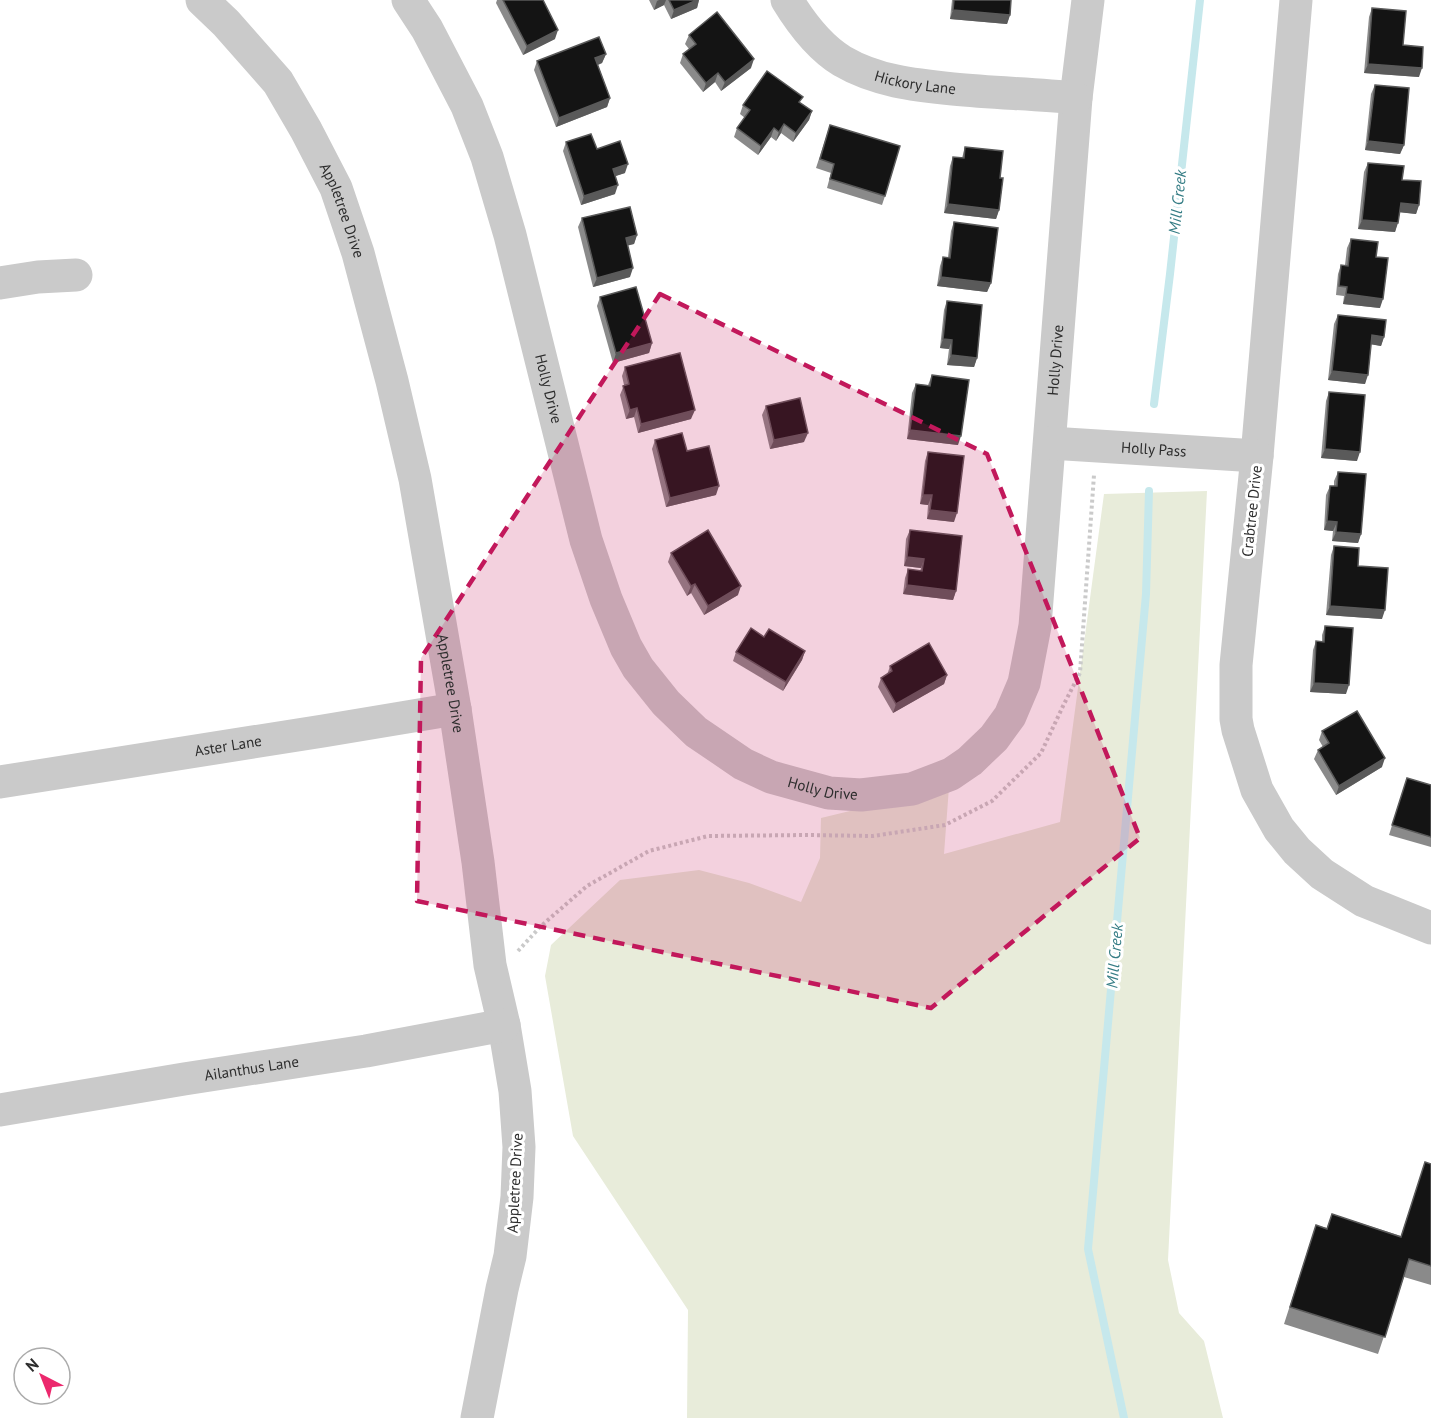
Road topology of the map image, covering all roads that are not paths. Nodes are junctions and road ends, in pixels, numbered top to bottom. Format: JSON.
{"nodes":[{"id":1,"x":202,"y":0,"type":"edge"},
{"id":2,"x":408,"y":0,"type":"edge"},
{"id":3,"x":787,"y":0,"type":"edge"},
{"id":4,"x":1088,"y":0,"type":"edge"},
{"id":5,"x":1296,"y":0,"type":"edge"},
{"id":6,"x":1076,"y":98,"type":"junction"},
{"id":7,"x":76,"y":275,"type":"dead end"},
{"id":8,"x":0,"y":283,"type":"edge"},
{"id":9,"x":1050,"y":443,"type":"junction"},
{"id":10,"x":1257,"y":456,"type":"junction"},
{"id":11,"x":455,"y":709,"type":"junction"},
{"id":12,"x":0,"y":782,"type":"edge"},
{"id":13,"x":1431,"y":928,"type":"edge"},
{"id":14,"x":504,"y":1025,"type":"junction"},
{"id":15,"x":0,"y":1110,"type":"edge"},
{"id":16,"x":477,"y":1418,"type":"edge"}],
"edges":[{"from":1,"to":11,"type":"street","name":"Appletree Drive"},
{"from":2,"to":9,"type":"street","name":"Holly Drive"},
{"from":3,"to":6,"type":"street","name":"Hickory Lane"},
{"from":4,"to":6,"type":"street","name":"Holly Drive"},
{"from":5,"to":10,"type":"street","name":"Crabtree Drive"},
{"from":6,"to":9,"type":"street","name":"Holly Drive"},
{"from":7,"to":8,"type":"street"},
{"from":9,"to":10,"type":"street","name":"Holly Pass"},
{"from":10,"to":13,"type":"street","name":"Crabtree Drive"},
{"from":11,"to":12,"type":"street","name":"Aster Lane"},
{"from":11,"to":14,"type":"street","name":"Appletree Drive"},
{"from":14,"to":15,"type":"street","name":"Ailanthus Lane"},
{"from":14,"to":16,"type":"street","name":"Appletree Drive"}]}
